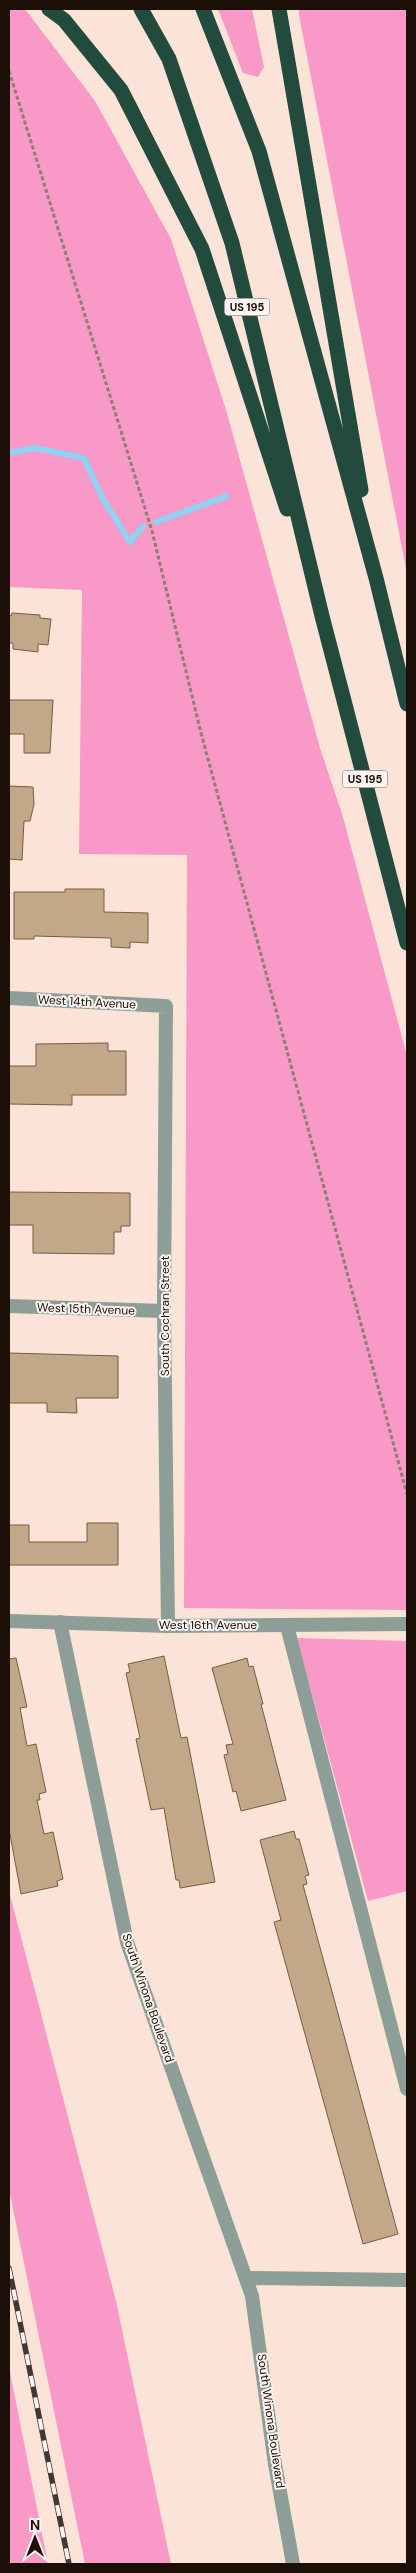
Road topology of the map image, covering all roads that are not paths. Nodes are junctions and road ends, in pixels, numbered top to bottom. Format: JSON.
{"nodes":[{"id":1,"x":49,"y":9,"type":"edge"},
{"id":2,"x":141,"y":9,"type":"edge"},
{"id":3,"x":203,"y":9,"type":"edge"},
{"id":4,"x":279,"y":9,"type":"edge"},
{"id":5,"x":376,"y":578,"type":"junction"},
{"id":6,"x":322,"y":616,"type":"junction"},
{"id":7,"x":407,"y":704,"type":"edge"},
{"id":8,"x":407,"y":943,"type":"edge"},
{"id":9,"x":9,"y":998,"type":"edge"},
{"id":10,"x":166,"y":1006,"type":"joint"},
{"id":11,"x":9,"y":1306,"type":"edge"},
{"id":12,"x":164,"y":1311,"type":"junction"},
{"id":13,"x":9,"y":1621,"type":"edge"},
{"id":14,"x":60,"y":1622,"type":"junction"},
{"id":15,"x":407,"y":1624,"type":"edge"},
{"id":16,"x":168,"y":1626,"type":"junction"},
{"id":17,"x":286,"y":1626,"type":"junction"},
{"id":18,"x":407,"y":2089,"type":"edge"},
{"id":19,"x":246,"y":2278,"type":"junction"},
{"id":20,"x":407,"y":2280,"type":"edge"},
{"id":21,"x":293,"y":2564,"type":"edge"}],
"edges":[{"from":1,"to":6,"type":"highway"},
{"from":2,"to":6,"type":"highway","number":"US 195"},
{"from":3,"to":5,"type":"highway"},
{"from":4,"to":5,"type":"highway"},
{"from":5,"to":7,"type":"highway"},
{"from":6,"to":8,"type":"highway","number":"US 195"},
{"from":9,"to":10,"type":"street","name":"West 14th Avenue"},
{"from":10,"to":12,"type":"street","name":"South Cochran Street"},
{"from":11,"to":12,"type":"street","name":"West 15th Avenue"},
{"from":12,"to":16,"type":"street","name":"South Cochran Street"},
{"from":13,"to":14,"type":"street","name":"West 16th Avenue"},
{"from":14,"to":16,"type":"street","name":"West 16th Avenue"},
{"from":14,"to":19,"type":"street","name":"South Winona Boulevard"},
{"from":15,"to":17,"type":"street","name":"West 16th Avenue"},
{"from":16,"to":17,"type":"street","name":"West 16th Avenue"},
{"from":17,"to":18,"type":"street"},
{"from":19,"to":20,"type":"street"},
{"from":19,"to":21,"type":"street","name":"South Winona Boulevard"}]}
